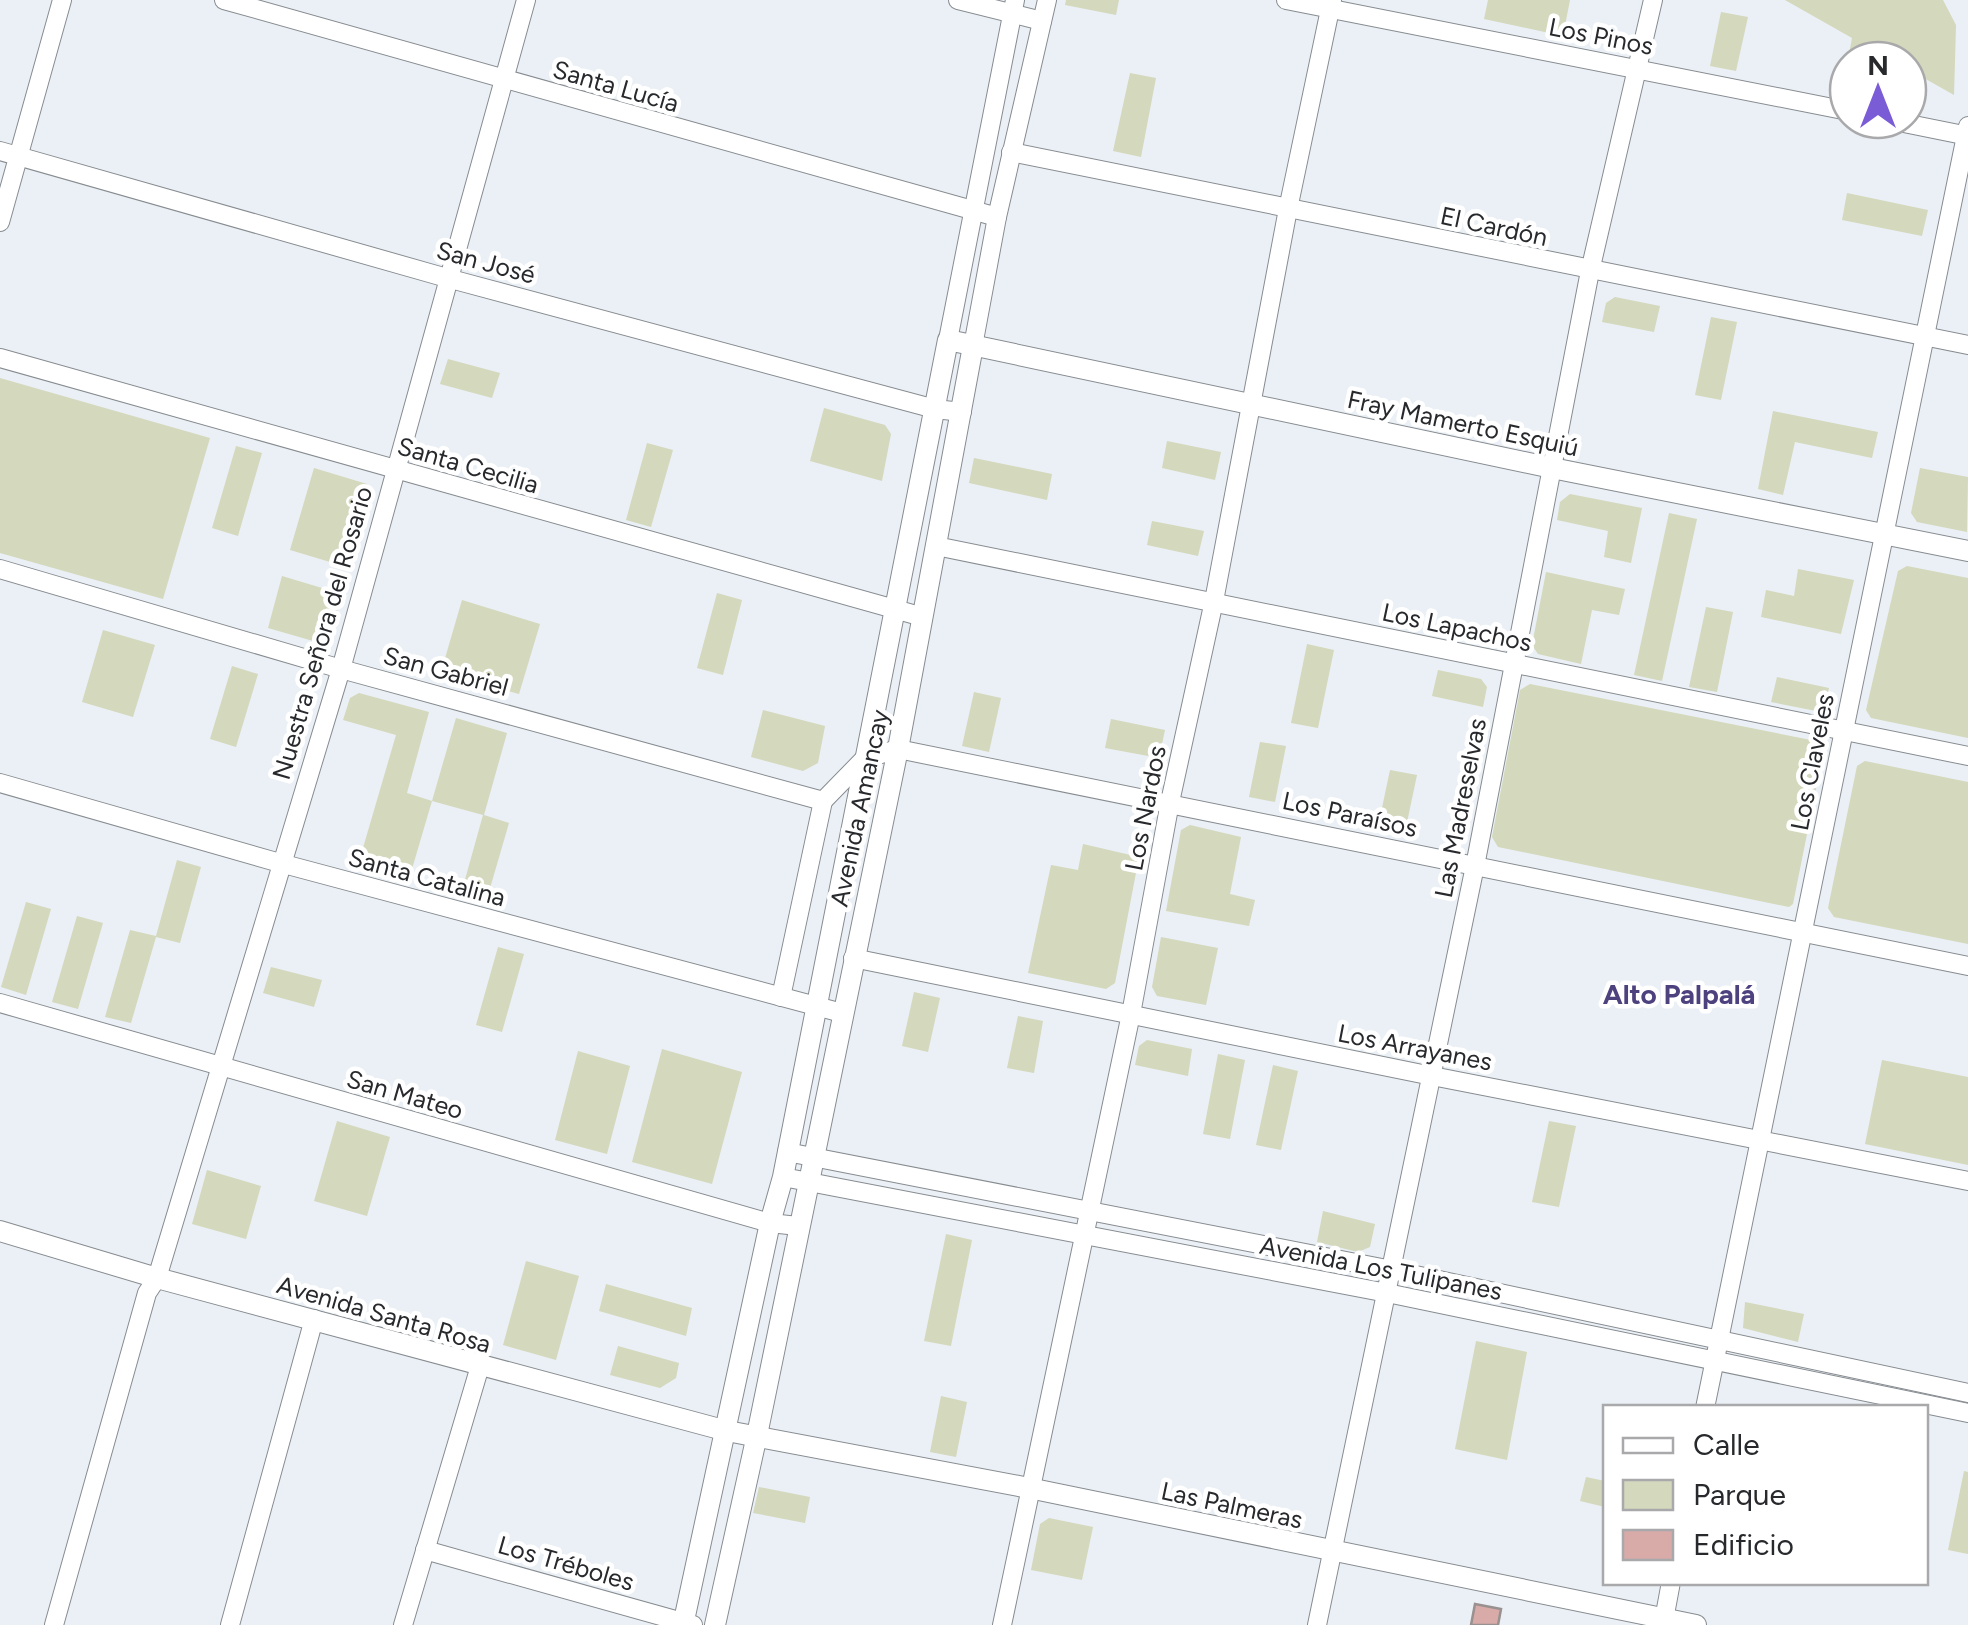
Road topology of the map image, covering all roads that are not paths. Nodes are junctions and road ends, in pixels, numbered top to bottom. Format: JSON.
{"nodes":[{"id":1,"x":62,"y":0,"type":"edge"},
{"id":2,"x":224,"y":0,"type":"edge"},
{"id":3,"x":526,"y":0,"type":"edge"},
{"id":4,"x":958,"y":0,"type":"edge"},
{"id":5,"x":1047,"y":0,"type":"edge"},
{"id":6,"x":1286,"y":0,"type":"edge"},
{"id":7,"x":1653,"y":0,"type":"edge"},
{"id":8,"x":1330,"y":5,"type":"edge"},
{"id":9,"x":1013,"y":8,"type":"edge"},
{"id":10,"x":1042,"y":21,"type":"junction"},
{"id":11,"x":1638,"y":68,"type":"junction"},
{"id":12,"x":502,"y":80,"type":"junction"},
{"id":13,"x":1828,"y":108,"type":"edge"},
{"id":14,"x":1928,"y":126,"type":"edge"},
{"id":15,"x":1967,"y":133,"type":"edge"},
{"id":16,"x":1011,"y":152,"type":"junction"},
{"id":17,"x":9,"y":154,"type":"edge"},
{"id":18,"x":1288,"y":209,"type":"junction"},
{"id":19,"x":973,"y":211,"type":"junction"},
{"id":20,"x":996,"y":216,"type":"junction"},
{"id":21,"x":0,"y":222,"type":"edge"},
{"id":22,"x":1590,"y":271,"type":"junction"},
{"id":23,"x":447,"y":278,"type":"junction"},
{"id":24,"x":1926,"y":337,"type":"junction"},
{"id":25,"x":948,"y":340,"type":"junction"},
{"id":26,"x":1968,"y":345,"type":"edge"},
{"id":27,"x":974,"y":346,"type":"junction"},
{"id":28,"x":0,"y":358,"type":"edge"},
{"id":29,"x":1251,"y":404,"type":"junction"},
{"id":30,"x":935,"y":409,"type":"junction"},
{"id":31,"x":962,"y":412,"type":"junction"},
{"id":32,"x":1552,"y":468,"type":"junction"},
{"id":33,"x":395,"y":471,"type":"junction"},
{"id":34,"x":1886,"y":533,"type":"junction"},
{"id":35,"x":936,"y":546,"type":"junction"},
{"id":36,"x":1968,"y":551,"type":"edge"},
{"id":37,"x":0,"y":569,"type":"edge"},
{"id":38,"x":1214,"y":601,"type":"junction"},
{"id":39,"x":893,"y":609,"type":"junction"},
{"id":40,"x":923,"y":617,"type":"junction"},
{"id":41,"x":1512,"y":664,"type":"junction"},
{"id":42,"x":341,"y":668,"type":"junction"},
{"id":43,"x":1843,"y":731,"type":"junction"},
{"id":44,"x":898,"y":749,"type":"junction"},
{"id":45,"x":1968,"y":756,"type":"edge"},
{"id":46,"x":864,"y":759,"type":"junction"},
{"id":47,"x":0,"y":782,"type":"edge"},
{"id":48,"x":823,"y":801,"type":"junction"},
{"id":49,"x":1170,"y":802,"type":"junction"},
{"id":50,"x":280,"y":864,"type":"junction"},
{"id":51,"x":1475,"y":866,"type":"junction"},
{"id":52,"x":1804,"y":933,"type":"junction"},
{"id":53,"x":853,"y":958,"type":"junction"},
{"id":54,"x":1968,"y":966,"type":"edge"},
{"id":55,"x":782,"y":997,"type":"junction"},
{"id":56,"x":0,"y":1003,"type":"edge"},
{"id":57,"x":816,"y":1006,"type":"junction"},
{"id":58,"x":842,"y":1012,"type":"junction"},
{"id":59,"x":1131,"y":1014,"type":"junction"},
{"id":60,"x":219,"y":1067,"type":"junction"},
{"id":61,"x":1432,"y":1076,"type":"junction"},
{"id":62,"x":1762,"y":1138,"type":"junction"},
{"id":63,"x":787,"y":1152,"type":"junction"},
{"id":64,"x":813,"y":1157,"type":"junction"},
{"id":65,"x":782,"y":1177,"type":"junction"},
{"id":66,"x":1968,"y":1181,"type":"edge"},
{"id":67,"x":808,"y":1182,"type":"junction"},
{"id":68,"x":1089,"y":1213,"type":"junction"},
{"id":69,"x":770,"y":1223,"type":"junction"},
{"id":70,"x":798,"y":1226,"type":"junction"},
{"id":71,"x":0,"y":1231,"type":"edge"},
{"id":72,"x":1085,"y":1236,"type":"junction"},
{"id":73,"x":1392,"y":1270,"type":"junction"},
{"id":74,"x":158,"y":1278,"type":"junction"},
{"id":75,"x":1387,"y":1293,"type":"junction"},
{"id":76,"x":314,"y":1319,"type":"junction"},
{"id":77,"x":1719,"y":1340,"type":"junction"},
{"id":78,"x":1714,"y":1362,"type":"junction"},
{"id":79,"x":480,"y":1366,"type":"junction"},
{"id":80,"x":1968,"y":1393,"type":"edge"},
{"id":81,"x":1707,"y":1405,"type":"edge"},
{"id":82,"x":1968,"y":1413,"type":"edge"},
{"id":83,"x":727,"y":1432,"type":"junction"},
{"id":84,"x":757,"y":1435,"type":"junction"},
{"id":85,"x":1029,"y":1488,"type":"junction"},
{"id":86,"x":426,"y":1550,"type":"junction"},
{"id":87,"x":1332,"y":1550,"type":"junction"},
{"id":88,"x":1670,"y":1585,"type":"edge"},
{"id":89,"x":1663,"y":1622,"type":"edge"},
{"id":90,"x":687,"y":1624,"type":"edge"},
{"id":91,"x":54,"y":1625,"type":"edge"},
{"id":92,"x":230,"y":1625,"type":"edge"},
{"id":93,"x":403,"y":1625,"type":"edge"},
{"id":94,"x":714,"y":1625,"type":"edge"},
{"id":95,"x":1002,"y":1625,"type":"edge"},
{"id":96,"x":1317,"y":1625,"type":"edge"},
{"id":97,"x":1696,"y":1625,"type":"edge"}],
"edges":[{"from":1,"to":17,"type":"street"},
{"from":2,"to":12,"type":"street","name":"Santa Lucía"},
{"from":3,"to":12,"type":"street","name":"Nuestra Señora del Rosario"},
{"from":4,"to":9,"type":"street"},
{"from":5,"to":10,"type":"street","name":"Avenida Amancay"},
{"from":6,"to":8,"type":"street","name":"Los Pinos"},
{"from":7,"to":11,"type":"street","name":"Las Madreselvas"},
{"from":8,"to":11,"type":"street","name":"Los Pinos"},
{"from":8,"to":18,"type":"street","name":"Los Nardos"},
{"from":9,"to":10,"type":"street"},
{"from":9,"to":19,"type":"street","name":"Avenida Amancay"},
{"from":10,"to":16,"type":"street","name":"Avenida Amancay"},
{"from":11,"to":13,"type":"street","name":"Los Pinos"},
{"from":11,"to":22,"type":"street","name":"Las Madreselvas"},
{"from":12,"to":19,"type":"street","name":"Santa Lucía"},
{"from":12,"to":23,"type":"street","name":"Nuestra Señora del Rosario"},
{"from":14,"to":15,"type":"street"},
{"from":15,"to":24,"type":"street","name":"Los Claveles"},
{"from":16,"to":18,"type":"street","name":"El Cardón"},
{"from":16,"to":20,"type":"street","name":"Avenida Amancay"},
{"from":17,"to":21,"type":"street"},
{"from":17,"to":23,"type":"street","name":"San José"},
{"from":18,"to":22,"type":"street","name":"El Cardón"},
{"from":18,"to":29,"type":"street","name":"Los Nardos"},
{"from":19,"to":20,"type":"street","name":"Santa Lucía"},
{"from":19,"to":25,"type":"street","name":"Avenida Amancay"},
{"from":20,"to":27,"type":"street","name":"Avenida Amancay"},
{"from":22,"to":24,"type":"street","name":"El Cardón"},
{"from":22,"to":32,"type":"street","name":"Las Madreselvas"},
{"from":23,"to":30,"type":"street","name":"San José"},
{"from":23,"to":33,"type":"street","name":"Nuestra Señora del Rosario"},
{"from":24,"to":26,"type":"street","name":"El Cardón"},
{"from":24,"to":34,"type":"street","name":"Los Claveles"},
{"from":25,"to":27,"type":"street","name":"Fray Mamerto Esquiú"},
{"from":25,"to":30,"type":"street","name":"Avenida Amancay"},
{"from":27,"to":29,"type":"street","name":"Fray Mamerto Esquiú"},
{"from":27,"to":31,"type":"street","name":"Avenida Amancay"},
{"from":28,"to":33,"type":"street","name":"Santa Cecilia"},
{"from":29,"to":32,"type":"street","name":"Fray Mamerto Esquiú"},
{"from":29,"to":38,"type":"street","name":"Los Nardos"},
{"from":30,"to":31,"type":"street","name":"San José"},
{"from":30,"to":39,"type":"street","name":"Avenida Amancay"},
{"from":31,"to":35,"type":"street","name":"Avenida Amancay"},
{"from":32,"to":34,"type":"street","name":"Fray Mamerto Esquiú"},
{"from":32,"to":41,"type":"street","name":"Las Madreselvas"},
{"from":33,"to":39,"type":"street","name":"Santa Cecilia"},
{"from":33,"to":42,"type":"street","name":"Nuestra Señora del Rosario"},
{"from":34,"to":36,"type":"street","name":"Fray Mamerto Esquiú"},
{"from":34,"to":43,"type":"street","name":"Los Claveles"},
{"from":35,"to":38,"type":"street","name":"Los Lapachos"},
{"from":35,"to":40,"type":"street","name":"Avenida Amancay"},
{"from":37,"to":42,"type":"street","name":"San Gabriel"},
{"from":38,"to":41,"type":"street","name":"Los Lapachos"},
{"from":38,"to":49,"type":"street","name":"Los Nardos"},
{"from":39,"to":40,"type":"street","name":"Santa Cecilia"},
{"from":39,"to":46,"type":"street","name":"Avenida Amancay"},
{"from":40,"to":44,"type":"street","name":"Avenida Amancay"},
{"from":41,"to":43,"type":"street","name":"Los Lapachos"},
{"from":41,"to":51,"type":"street","name":"Las Madreselvas"},
{"from":42,"to":48,"type":"street","name":"San Gabriel"},
{"from":42,"to":50,"type":"street","name":"Nuestra Señora del Rosario"},
{"from":43,"to":45,"type":"street","name":"Los Lapachos"},
{"from":43,"to":52,"type":"street","name":"Los Claveles"},
{"from":44,"to":46,"type":"street"},
{"from":44,"to":49,"type":"street","name":"Los Paraísos"},
{"from":44,"to":53,"type":"street","name":"Avenida Amancay"},
{"from":46,"to":48,"type":"street"},
{"from":46,"to":57,"type":"street","name":"Avenida Amancay"},
{"from":47,"to":50,"type":"street","name":"Santa Catalina"},
{"from":48,"to":55,"type":"street"},
{"from":49,"to":51,"type":"street","name":"Los Paraísos"},
{"from":49,"to":59,"type":"street","name":"Los Nardos"},
{"from":50,"to":55,"type":"street","name":"Santa Catalina"},
{"from":50,"to":60,"type":"street","name":"Nuestra Señora del Rosario"},
{"from":51,"to":52,"type":"street","name":"Los Paraísos"},
{"from":51,"to":61,"type":"street","name":"Las Madreselvas"},
{"from":52,"to":54,"type":"street","name":"Los Paraísos"},
{"from":52,"to":62,"type":"street","name":"Los Claveles"},
{"from":53,"to":58,"type":"street","name":"Avenida Amancay"},
{"from":53,"to":59,"type":"street","name":"Los Arrayanes"},
{"from":55,"to":57,"type":"street","name":"Santa Catalina"},
{"from":56,"to":60,"type":"street","name":"San Mateo"},
{"from":57,"to":58,"type":"street","name":"Santa Catalina"},
{"from":57,"to":63,"type":"street","name":"Avenida Amancay"},
{"from":58,"to":64,"type":"street","name":"Avenida Amancay"},
{"from":59,"to":61,"type":"street","name":"Los Arrayanes"},
{"from":59,"to":68,"type":"street","name":"Los Nardos"},
{"from":60,"to":69,"type":"street","name":"San Mateo"},
{"from":60,"to":74,"type":"street","name":"Nuestra Señora del Rosario"},
{"from":61,"to":62,"type":"street","name":"Los Arrayanes"},
{"from":61,"to":73,"type":"street","name":"Las Madreselvas"},
{"from":62,"to":66,"type":"street","name":"Los Arrayanes"},
{"from":62,"to":77,"type":"street","name":"Los Claveles"},
{"from":63,"to":64,"type":"street","name":"Avenida Los Tulipanes"},
{"from":63,"to":65,"type":"street","name":"Avenida Amancay"},
{"from":64,"to":67,"type":"street","name":"Avenida Amancay"},
{"from":64,"to":68,"type":"street","name":"Avenida Los Tulipanes"},
{"from":65,"to":67,"type":"street","name":"Avenida Los Tulipanes"},
{"from":65,"to":69,"type":"street","name":"Avenida Amancay"},
{"from":67,"to":70,"type":"street","name":"Avenida Amancay"},
{"from":67,"to":72,"type":"street","name":"Avenida Los Tulipanes"},
{"from":68,"to":72,"type":"street","name":"Los Nardos"},
{"from":68,"to":73,"type":"street","name":"Avenida Los Tulipanes"},
{"from":69,"to":70,"type":"street","name":"San Mateo"},
{"from":69,"to":83,"type":"street","name":"Avenida Amancay"},
{"from":70,"to":84,"type":"street","name":"Avenida Amancay"},
{"from":71,"to":74,"type":"street","name":"Avenida Santa Rosa"},
{"from":72,"to":75,"type":"street","name":"Avenida Los Tulipanes"},
{"from":72,"to":85,"type":"street","name":"Los Nardos"},
{"from":73,"to":75,"type":"street","name":"Las Madreselvas"},
{"from":73,"to":77,"type":"street","name":"Avenida Los Tulipanes"},
{"from":74,"to":76,"type":"street","name":"Avenida Santa Rosa"},
{"from":74,"to":91,"type":"street","name":"Nuestra Señora del Rosario"},
{"from":75,"to":78,"type":"street","name":"Avenida Los Tulipanes"},
{"from":75,"to":87,"type":"street","name":"Las Madreselvas"},
{"from":76,"to":79,"type":"street","name":"Avenida Santa Rosa"},
{"from":76,"to":92,"type":"street"},
{"from":77,"to":78,"type":"street","name":"Los Claveles"},
{"from":77,"to":80,"type":"street","name":"Avenida Los Tulipanes"},
{"from":78,"to":81,"type":"street","name":"Los Claveles"},
{"from":78,"to":82,"type":"street","name":"Avenida Los Tulipanes"},
{"from":79,"to":83,"type":"street","name":"Avenida Santa Rosa"},
{"from":79,"to":86,"type":"street"},
{"from":83,"to":84,"type":"street","name":"Avenida Santa Rosa"},
{"from":83,"to":90,"type":"street","name":"Avenida Amancay"},
{"from":84,"to":85,"type":"street","name":"Las Palmeras"},
{"from":84,"to":94,"type":"street","name":"Avenida Amancay"},
{"from":85,"to":87,"type":"street","name":"Las Palmeras"},
{"from":85,"to":95,"type":"street","name":"Los Nardos"},
{"from":86,"to":90,"type":"street","name":"Los Tréboles"},
{"from":86,"to":93,"type":"street"},
{"from":87,"to":89,"type":"street","name":"Las Palmeras"},
{"from":87,"to":96,"type":"street","name":"Las Madreselvas"},
{"from":88,"to":89,"type":"street"},
{"from":89,"to":97,"type":"street","name":"Las Palmeras"}]}
